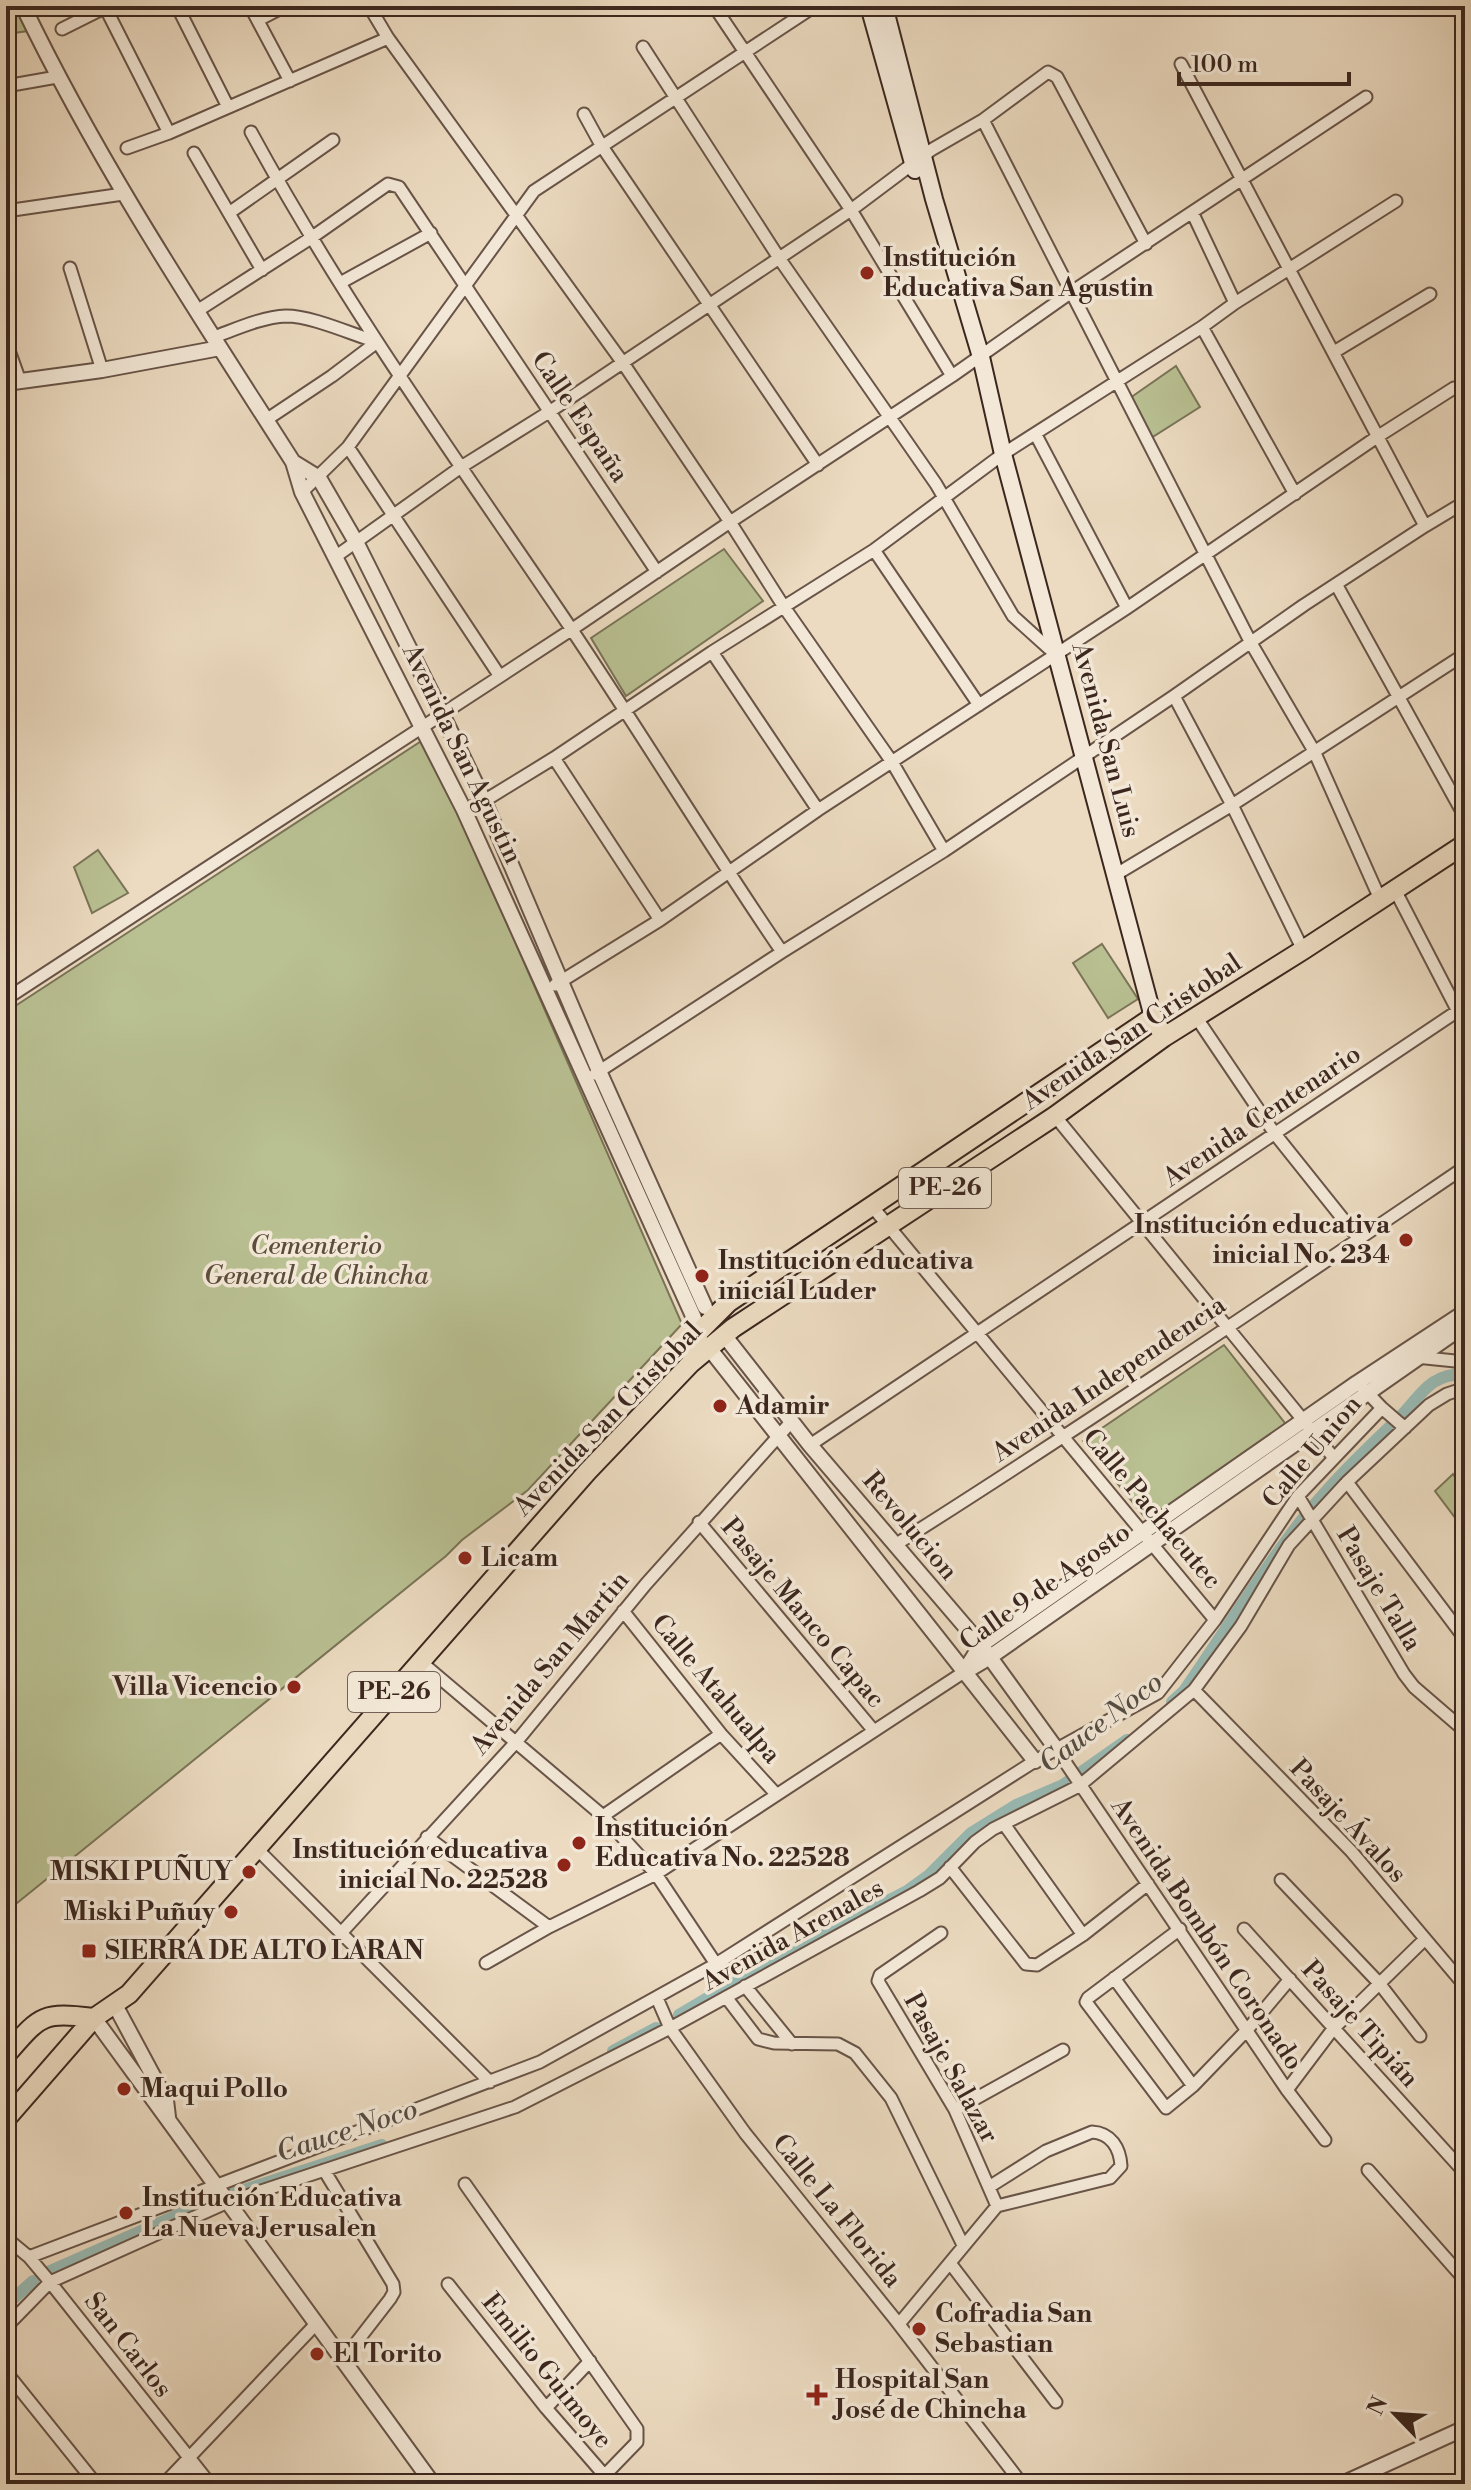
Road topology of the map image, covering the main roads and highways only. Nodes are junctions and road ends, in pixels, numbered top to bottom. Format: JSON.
{"nodes":[{"id":1,"x":869,"y":6,"type":"edge"},
{"id":2,"x":884,"y":6,"type":"edge"},
{"id":3,"x":918,"y":159,"type":"junction"},
{"id":4,"x":1465,"y":844,"type":"edge"},
{"id":5,"x":1153,"y":1017,"type":"junction"},
{"id":6,"x":1164,"y":1037,"type":"junction"},
{"id":7,"x":1004,"y":1117,"type":"junction"},
{"id":8,"x":1021,"y":1139,"type":"junction"},
{"id":9,"x":704,"y":1325,"type":"junction"},
{"id":10,"x":94,"y":2018,"type":"junction"},
{"id":11,"x":6,"y":2055,"type":"edge"},
{"id":12,"x":6,"y":2119,"type":"edge"}],
"edges":[{"from":1,"to":3,"type":"main road","name":"Avenida San Luis"},
{"from":2,"to":3,"type":"main road","name":"Avenida San Luis"},
{"from":3,"to":5,"type":"main road","name":"Avenida San Luis"},
{"from":4,"to":6,"type":"highway","name":"Avenida San Cristobal","number":"PE-26"},
{"from":5,"to":6,"type":"highway","name":"Avenida San Luis"},
{"from":5,"to":7,"type":"highway"},
{"from":6,"to":8,"type":"highway","name":"Avenida San Cristobal","number":"PE-26"},
{"from":7,"to":8,"type":"highway"},
{"from":7,"to":9,"type":"highway"},
{"from":8,"to":9,"type":"highway","name":"Avenida San Cristobal","number":"PE-26"},
{"from":9,"to":10,"type":"highway","name":"Avenida San Cristobal","number":"PE-26"},
{"from":10,"to":11,"type":"highway"},
{"from":10,"to":12,"type":"highway","number":"PE-26"}]}
